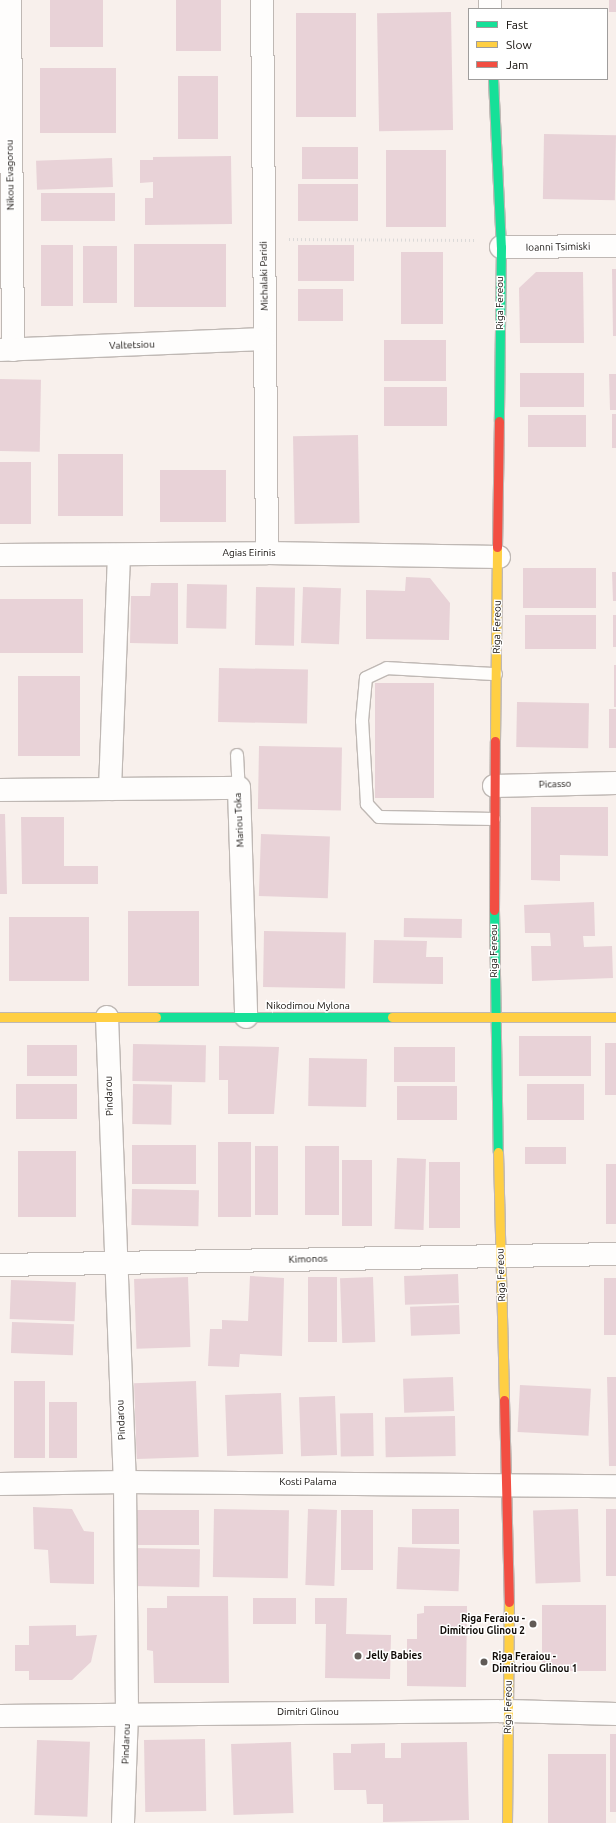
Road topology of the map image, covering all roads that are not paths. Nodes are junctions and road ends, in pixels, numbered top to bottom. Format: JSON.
{"nodes":[{"id":1,"x":10,"y":0,"type":"edge"},
{"id":2,"x":262,"y":0,"type":"edge"},
{"id":3,"x":493,"y":80,"type":"edge"},
{"id":4,"x":5,"y":107,"type":"edge"},
{"id":5,"x":500,"y":244,"type":"junction"},
{"id":6,"x":616,"y":246,"type":"edge"},
{"id":7,"x":265,"y":339,"type":"junction"},
{"id":8,"x":6,"y":350,"type":"edge"},
{"id":9,"x":267,"y":553,"type":"junction"},
{"id":10,"x":0,"y":555,"type":"edge"},
{"id":11,"x":119,"y":555,"type":"junction"},
{"id":12,"x":499,"y":557,"type":"junction"},
{"id":13,"x":496,"y":674,"type":"junction"},
{"id":14,"x":238,"y":755,"type":"dead end"},
{"id":15,"x":616,"y":783,"type":"edge"},
{"id":16,"x":494,"y":786,"type":"junction"},
{"id":17,"x":239,"y":788,"type":"junction"},
{"id":18,"x":110,"y":789,"type":"junction"},
{"id":19,"x":0,"y":790,"type":"edge"},
{"id":20,"x":494,"y":819,"type":"junction"},
{"id":21,"x":107,"y":1016,"type":"junction"},
{"id":22,"x":495,"y":1016,"type":"junction"},
{"id":23,"x":0,"y":1017,"type":"edge"},
{"id":24,"x":246,"y":1017,"type":"junction"},
{"id":25,"x":616,"y":1017,"type":"edge"},
{"id":26,"x":501,"y":1254,"type":"junction"},
{"id":27,"x":616,"y":1254,"type":"edge"},
{"id":28,"x":0,"y":1265,"type":"edge"},
{"id":29,"x":114,"y":1265,"type":"junction"},
{"id":30,"x":125,"y":1482,"type":"junction"},
{"id":31,"x":507,"y":1483,"type":"junction"},
{"id":32,"x":0,"y":1484,"type":"edge"},
{"id":33,"x":616,"y":1486,"type":"edge"},
{"id":34,"x":508,"y":1711,"type":"junction"},
{"id":35,"x":127,"y":1713,"type":"junction"},
{"id":36,"x":616,"y":1714,"type":"edge"},
{"id":37,"x":0,"y":1716,"type":"edge"},
{"id":38,"x":123,"y":1823,"type":"edge"},
{"id":39,"x":507,"y":1823,"type":"edge"}],
"edges":[{"from":1,"to":4,"type":"street","name":"Nikou Evagorou"},
{"from":2,"to":7,"type":"street","name":"Michalaki Paridi"},
{"from":3,"to":5,"type":"street","name":"Riga Fereou"},
{"from":4,"to":8,"type":"street","name":"Nikou Evagorou"},
{"from":5,"to":6,"type":"street","name":"Ioanni Tsimiski"},
{"from":5,"to":12,"type":"street","name":"Riga Fereou"},
{"from":7,"to":8,"type":"street","name":"Valtetsiou"},
{"from":7,"to":9,"type":"street","name":"Michalaki Paridi"},
{"from":9,"to":11,"type":"street","name":"Agias Eirinis"},
{"from":9,"to":12,"type":"street","name":"Agias Eirinis"},
{"from":10,"to":11,"type":"street","name":"Agias Eirinis"},
{"from":11,"to":18,"type":"street"},
{"from":12,"to":13,"type":"street","name":"Riga Fereou"},
{"from":13,"to":16,"type":"street","name":"Riga Fereou"},
{"from":13,"to":20,"type":"lane"},
{"from":14,"to":17,"type":"lane"},
{"from":15,"to":16,"type":"street","name":"Picasso"},
{"from":16,"to":20,"type":"street","name":"Riga Fereou"},
{"from":17,"to":18,"type":"street","name":"Mariou Toka"},
{"from":17,"to":24,"type":"street","name":"Mariou Toka"},
{"from":18,"to":19,"type":"street","name":"Mariou Toka"},
{"from":20,"to":22,"type":"street","name":"Riga Fereou"},
{"from":21,"to":23,"type":"street","name":"Nikodimou Mylona"},
{"from":21,"to":24,"type":"street","name":"Nikodimou Mylona"},
{"from":21,"to":29,"type":"street","name":"Pindarou"},
{"from":22,"to":24,"type":"street","name":"Nikodimou Mylona"},
{"from":22,"to":25,"type":"street","name":"Nikodimou Mylona"},
{"from":22,"to":26,"type":"street","name":"Riga Fereou"},
{"from":26,"to":27,"type":"street","name":"Kimonos"},
{"from":26,"to":29,"type":"street","name":"Kimonos"},
{"from":26,"to":31,"type":"street","name":"Riga Fereou"},
{"from":28,"to":29,"type":"street","name":"Kimonos"},
{"from":29,"to":30,"type":"street","name":"Pindarou"},
{"from":30,"to":31,"type":"street","name":"Kosti Palama"},
{"from":30,"to":32,"type":"street","name":"Kosti Palama"},
{"from":30,"to":35,"type":"street","name":"Pindarou"},
{"from":31,"to":33,"type":"street","name":"Kosti Palama"},
{"from":31,"to":34,"type":"street","name":"Riga Fereou"},
{"from":34,"to":35,"type":"street","name":"Dimitri Glinou"},
{"from":34,"to":36,"type":"street","name":"Dimitri Glinou"},
{"from":34,"to":39,"type":"street","name":"Riga Fereou"},
{"from":35,"to":37,"type":"street","name":"Dimitri Glinou"},
{"from":35,"to":38,"type":"street","name":"Pindarou"}]}
